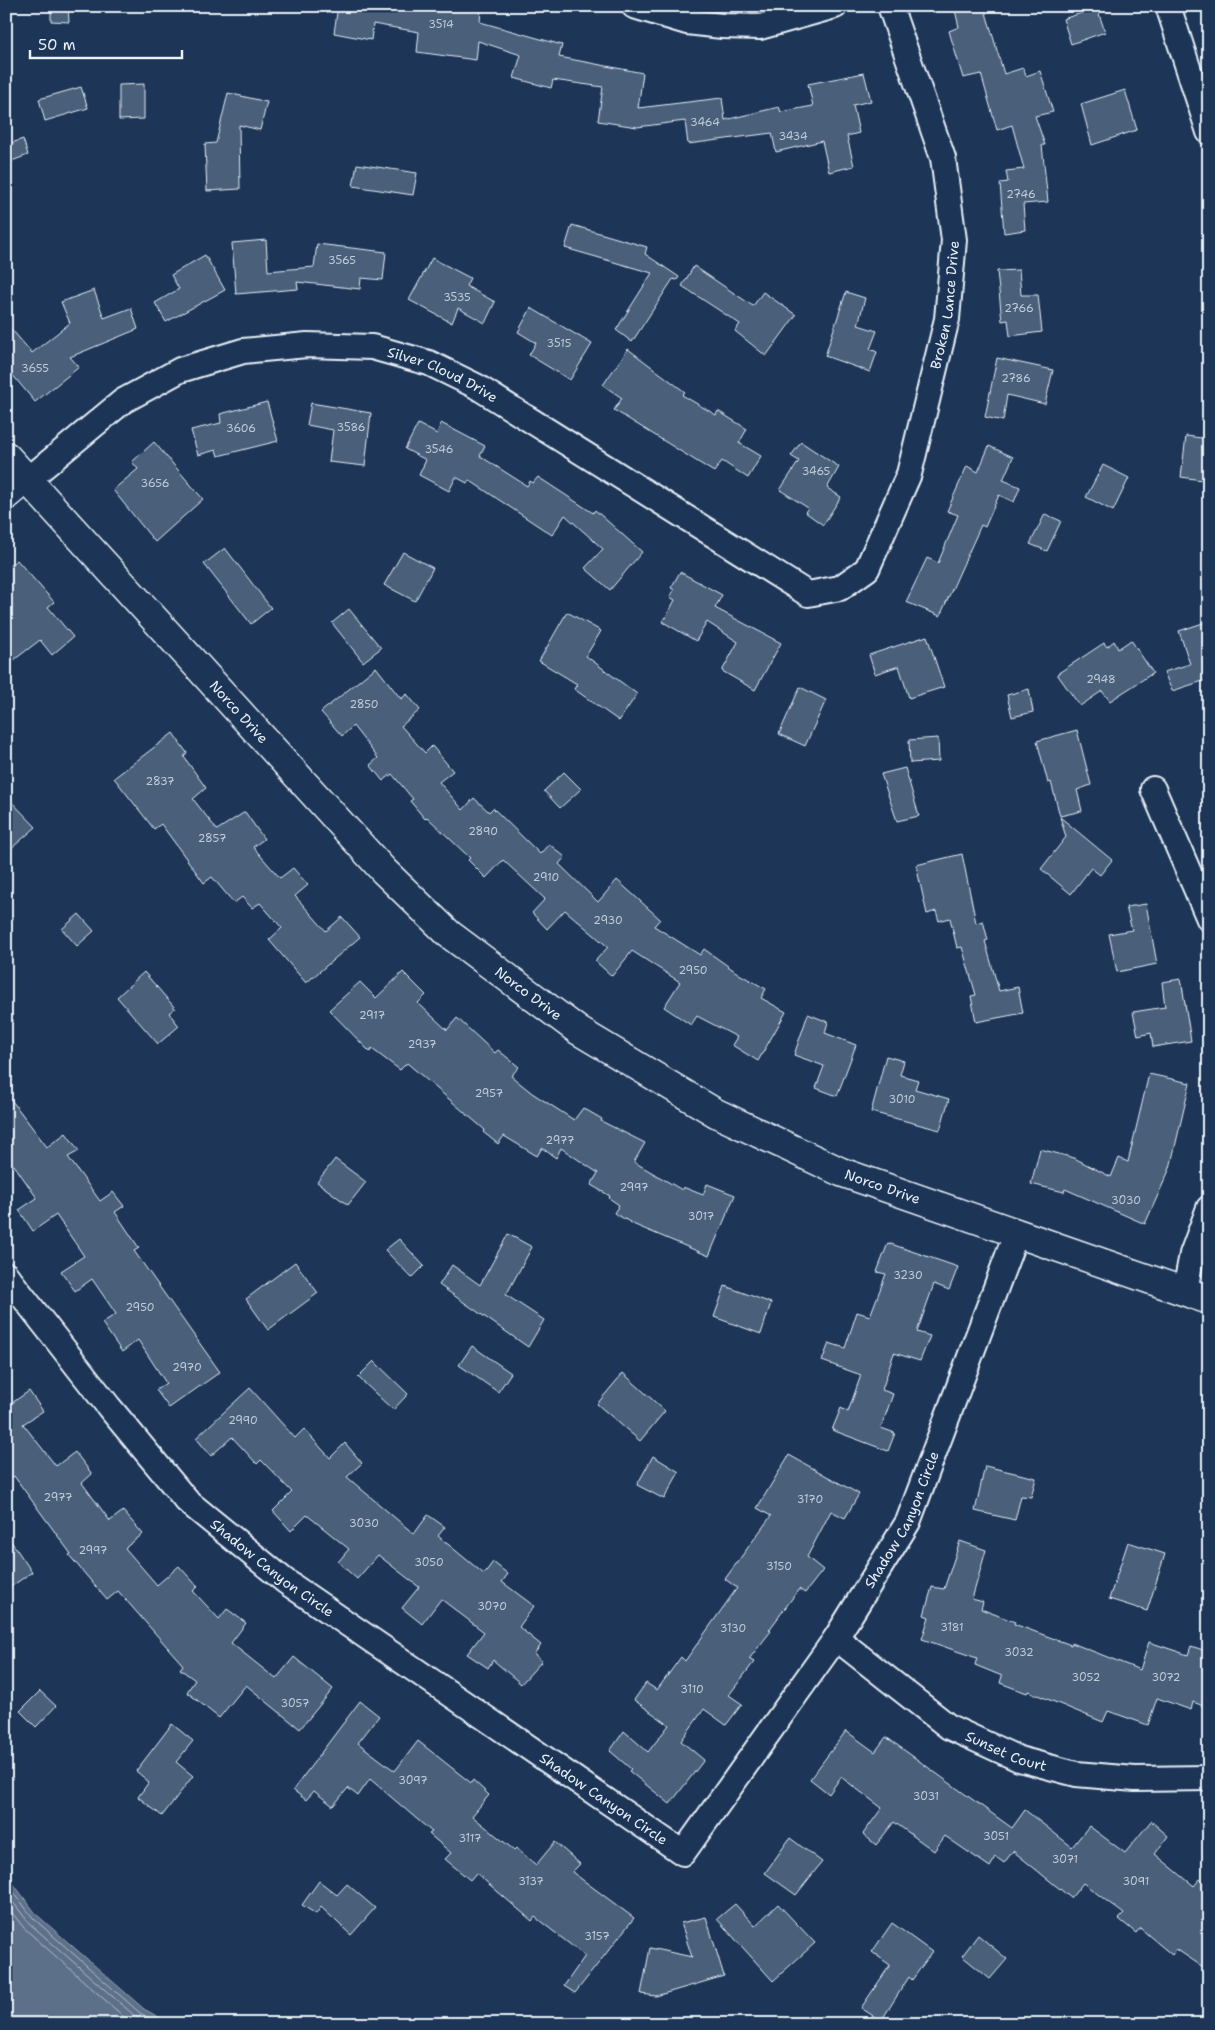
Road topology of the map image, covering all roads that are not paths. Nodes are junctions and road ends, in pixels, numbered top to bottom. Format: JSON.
{"nodes":[{"id":1,"x":634,"y":6,"type":"edge"},
{"id":2,"x":835,"y":6,"type":"edge"},
{"id":3,"x":890,"y":6,"type":"edge"},
{"id":4,"x":1168,"y":6,"type":"edge"},
{"id":5,"x":1209,"y":132,"type":"edge"},
{"id":6,"x":6,"y":456,"type":"edge"},
{"id":7,"x":27,"y":479,"type":"junction"},
{"id":8,"x":6,"y":498,"type":"edge"},
{"id":9,"x":840,"y":588,"type":"joint"},
{"id":10,"x":1153,"y":789,"type":"dead end"},
{"id":11,"x":1209,"y":919,"type":"edge"},
{"id":12,"x":1209,"y":1208,"type":"edge"},
{"id":13,"x":1016,"y":1234,"type":"junction"},
{"id":14,"x":6,"y":1274,"type":"edge"},
{"id":15,"x":1197,"y":1296,"type":"edge"},
{"id":16,"x":836,"y":1638,"type":"junction"},
{"id":17,"x":1209,"y":1778,"type":"edge"}],
"edges":[{"from":1,"to":2,"type":"street"},
{"from":3,"to":9,"type":"street","name":"Broken Lance Drive"},
{"from":4,"to":5,"type":"street"},
{"from":6,"to":7,"type":"main road","name":"Norco Drive"},
{"from":7,"to":8,"type":"street"},
{"from":7,"to":9,"type":"street","name":"Silver Cloud Drive"},
{"from":7,"to":13,"type":"main road","name":"Norco Drive"},
{"from":10,"to":11,"type":"street"},
{"from":12,"to":15,"type":"street"},
{"from":13,"to":15,"type":"main road","name":"Norco Drive"},
{"from":13,"to":16,"type":"street","name":"Shadow Canyon Circle"},
{"from":14,"to":16,"type":"street","name":"Shadow Canyon Circle"},
{"from":16,"to":17,"type":"street","name":"Sunset Court"}]}
